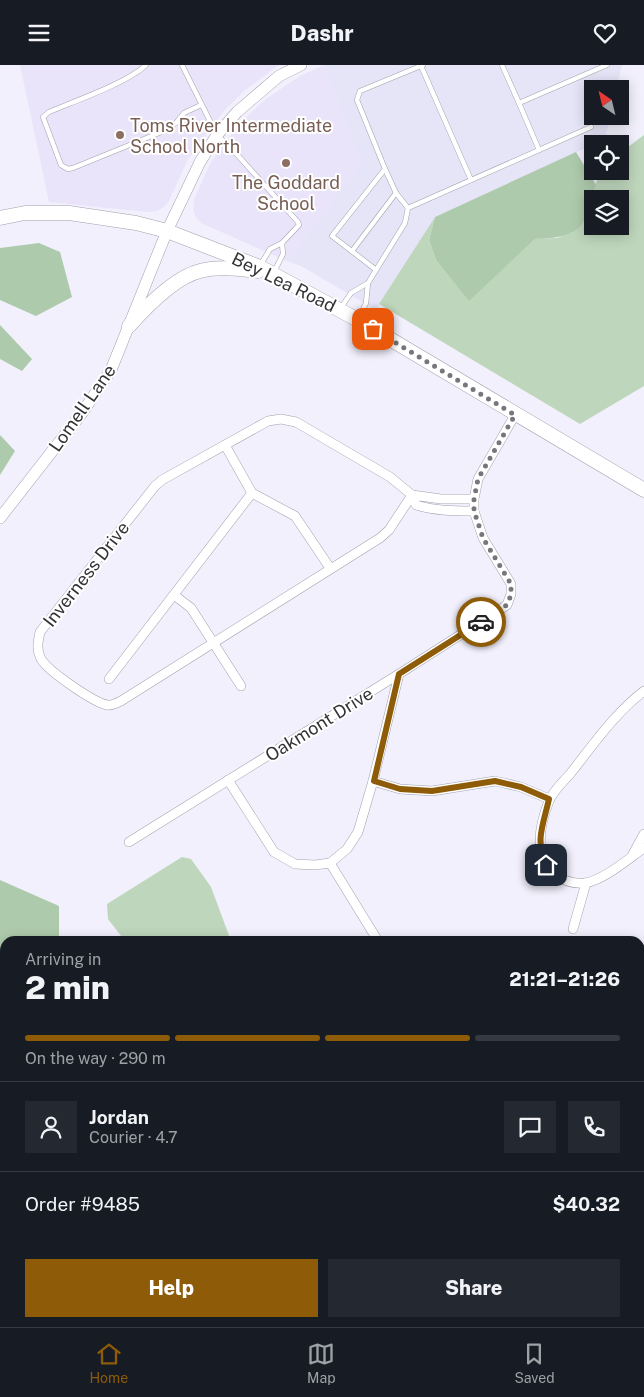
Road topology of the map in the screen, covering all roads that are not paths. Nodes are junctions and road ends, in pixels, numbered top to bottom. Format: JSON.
{"nodes":[{"id":1,"x":146,"y":65,"type":"edge"},
{"id":2,"x":182,"y":65,"type":"edge"},
{"id":3,"x":301,"y":65,"type":"edge"},
{"id":4,"x":422,"y":65,"type":"edge"},
{"id":5,"x":502,"y":65,"type":"edge"},
{"id":6,"x":607,"y":65,"type":"edge"},
{"id":7,"x":519,"y":103,"type":"junction"},
{"id":8,"x":201,"y":105,"type":"junction"},
{"id":9,"x":591,"y":127,"type":"dead end"},
{"id":10,"x":216,"y":135,"type":"junction"},
{"id":11,"x":539,"y":150,"type":"junction"},
{"id":12,"x":385,"y":169,"type":"junction"},
{"id":13,"x":471,"y":180,"type":"junction"},
{"id":14,"x":396,"y":193,"type":"junction"},
{"id":15,"x":408,"y":208,"type":"junction"},
{"id":16,"x":0,"y":218,"type":"edge"},
{"id":17,"x":167,"y":231,"type":"junction"},
{"id":18,"x":282,"y":243,"type":"junction"},
{"id":19,"x":352,"y":251,"type":"junction"},
{"id":20,"x":260,"y":267,"type":"junction"},
{"id":21,"x":375,"y":269,"type":"junction"},
{"id":22,"x":273,"y":274,"type":"junction"},
{"id":23,"x":368,"y":283,"type":"junction"},
{"id":24,"x":340,"y":309,"type":"junction"},
{"id":25,"x":358,"y":320,"type":"junction"},
{"id":26,"x":129,"y":326,"type":"junction"},
{"id":27,"x":515,"y":415,"type":"junction"},
{"id":28,"x":225,"y":445,"type":"junction"},
{"id":29,"x":644,"y":490,"type":"edge"},
{"id":30,"x":252,"y":493,"type":"junction"},
{"id":31,"x":412,"y":495,"type":"junction"},
{"id":32,"x":474,"y":499,"type":"junction"},
{"id":33,"x":474,"y":511,"type":"junction"},
{"id":34,"x":0,"y":518,"type":"edge"},
{"id":35,"x":330,"y":568,"type":"junction"},
{"id":36,"x":174,"y":595,"type":"junction"},
{"id":37,"x":213,"y":642,"type":"junction"},
{"id":38,"x":399,"y":674,"type":"junction"},
{"id":39,"x":109,"y":679,"type":"dead end"},
{"id":40,"x":241,"y":686,"type":"dead end"},
{"id":41,"x":644,"y":691,"type":"edge"},
{"id":42,"x":228,"y":780,"type":"junction"},
{"id":43,"x":374,"y":781,"type":"junction"},
{"id":44,"x":549,"y":799,"type":"junction"},
{"id":45,"x":644,"y":834,"type":"edge"},
{"id":46,"x":129,"y":842,"type":"dead end"},
{"id":47,"x":644,"y":848,"type":"edge"},
{"id":48,"x":632,"y":856,"type":"junction"},
{"id":49,"x":330,"y":863,"type":"junction"},
{"id":50,"x":586,"y":883,"type":"junction"},
{"id":51,"x":574,"y":929,"type":"dead end"},
{"id":52,"x":375,"y":936,"type":"edge"}],
"edges":[{"from":1,"to":8,"type":"lane"},
{"from":2,"to":8,"type":"lane"},
{"from":3,"to":10,"type":"street","name":"Lomell Lane"},
{"from":4,"to":12,"type":"lane"},
{"from":4,"to":13,"type":"lane"},
{"from":5,"to":7,"type":"lane"},
{"from":6,"to":7,"type":"lane"},
{"from":7,"to":11,"type":"lane"},
{"from":8,"to":10,"type":"lane"},
{"from":9,"to":11,"type":"lane"},
{"from":10,"to":17,"type":"street","name":"Lomell Lane"},
{"from":10,"to":18,"type":"lane"},
{"from":11,"to":13,"type":"lane"},
{"from":12,"to":14,"type":"lane"},
{"from":12,"to":19,"type":"lane"},
{"from":13,"to":15,"type":"lane"},
{"from":14,"to":15,"type":"lane"},
{"from":14,"to":19,"type":"lane"},
{"from":15,"to":21,"type":"lane"},
{"from":16,"to":17,"type":"main road","name":"Bey Lea Road"},
{"from":17,"to":20,"type":"main road","name":"Bey Lea Road"},
{"from":17,"to":26,"type":"street","name":"Lomell Lane"},
{"from":18,"to":20,"type":"lane"},
{"from":18,"to":22,"type":"lane"},
{"from":19,"to":21,"type":"lane"},
{"from":20,"to":22,"type":"main road","name":"Bey Lea Road"},
{"from":21,"to":23,"type":"lane"},
{"from":22,"to":24,"type":"main road","name":"Bey Lea Road"},
{"from":22,"to":26,"type":"main road"},
{"from":23,"to":24,"type":"lane"},
{"from":23,"to":25,"type":"lane"},
{"from":24,"to":25,"type":"main road","name":"Bey Lea Road"},
{"from":25,"to":27,"type":"main road","name":"Bey Lea Road"},
{"from":26,"to":34,"type":"street","name":"Lomell Lane"},
{"from":27,"to":29,"type":"main road","name":"Bey Lea Road"},
{"from":27,"to":32,"type":"street","name":"Oakmont Drive"},
{"from":28,"to":30,"type":"street"},
{"from":28,"to":31,"type":"street","name":"Inverness Drive"},
{"from":28,"to":37,"type":"street","name":"Inverness Drive"},
{"from":30,"to":35,"type":"street"},
{"from":30,"to":36,"type":"street"},
{"from":31,"to":32,"type":"street"},
{"from":31,"to":33,"type":"street","name":"Inverness Drive"},
{"from":31,"to":35,"type":"street","name":"Inverness Drive"},
{"from":32,"to":33,"type":"street","name":"Oakmont Drive"},
{"from":33,"to":38,"type":"street","name":"Oakmont Drive"},
{"from":35,"to":37,"type":"street","name":"Inverness Drive"},
{"from":36,"to":37,"type":"street"},
{"from":36,"to":39,"type":"street"},
{"from":37,"to":40,"type":"street"},
{"from":38,"to":42,"type":"street","name":"Oakmont Drive"},
{"from":38,"to":43,"type":"street"},
{"from":41,"to":44,"type":"street"},
{"from":42,"to":46,"type":"street","name":"Oakmont Drive"},
{"from":42,"to":49,"type":"street"},
{"from":43,"to":44,"type":"street"},
{"from":43,"to":49,"type":"street"},
{"from":44,"to":50,"type":"street"},
{"from":45,"to":48,"type":"street"},
{"from":47,"to":48,"type":"street"},
{"from":48,"to":50,"type":"street"},
{"from":49,"to":52,"type":"street"},
{"from":50,"to":51,"type":"street"}]}
